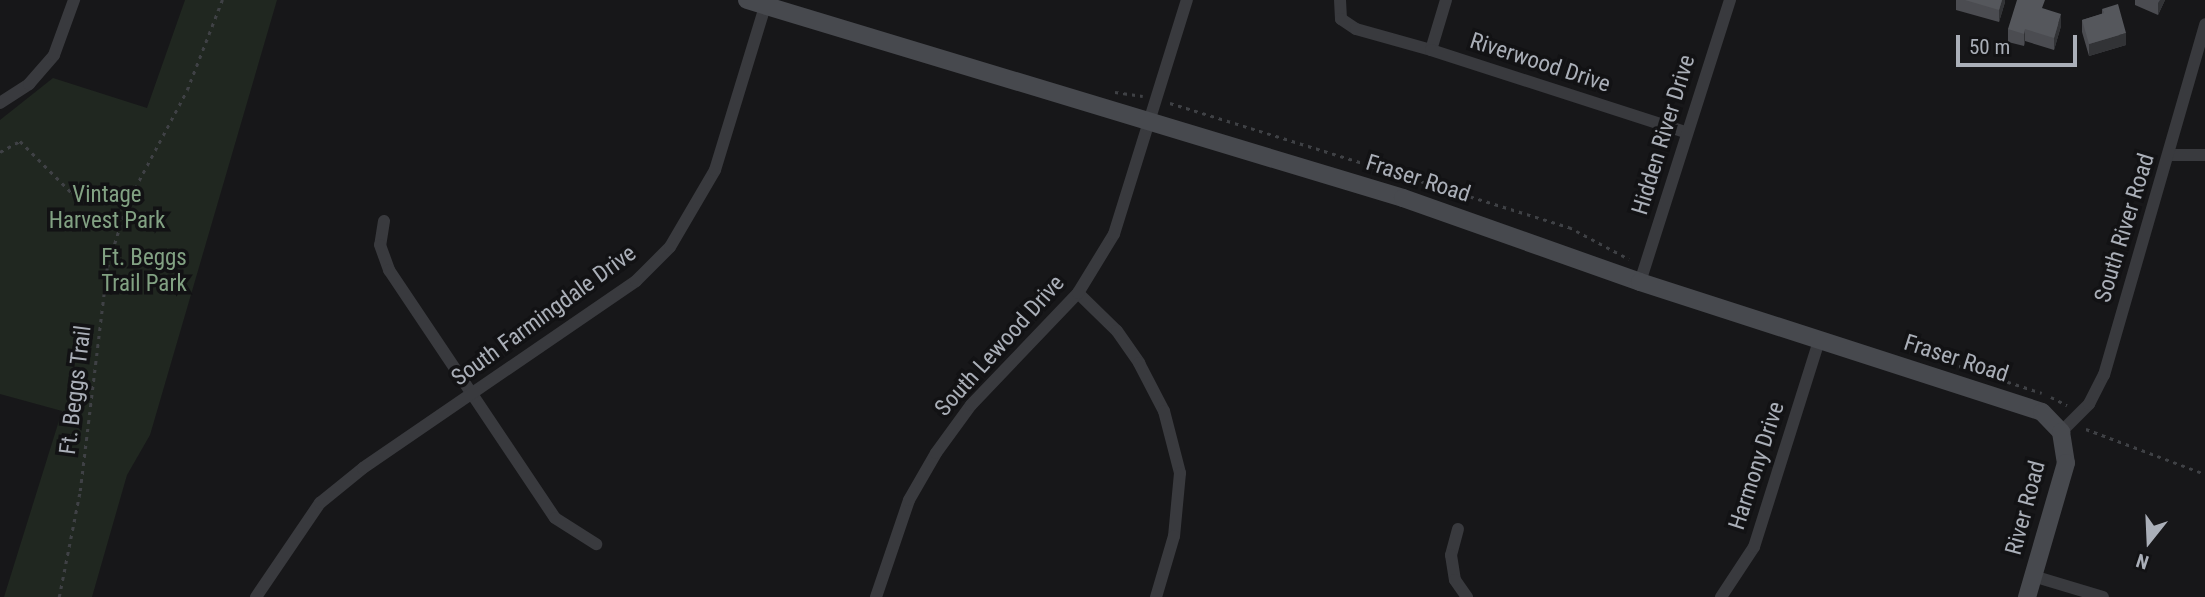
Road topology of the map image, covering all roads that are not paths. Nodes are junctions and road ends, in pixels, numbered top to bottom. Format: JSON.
{"nodes":[{"id":1,"x":74,"y":0,"type":"edge"},
{"id":2,"x":747,"y":0,"type":"edge"},
{"id":3,"x":1187,"y":0,"type":"edge"},
{"id":4,"x":1340,"y":0,"type":"edge"},
{"id":5,"x":1432,"y":0,"type":"edge"},
{"id":6,"x":1730,"y":0,"type":"edge"},
{"id":7,"x":1446,"y":2,"type":"edge"},
{"id":8,"x":765,"y":6,"type":"junction"},
{"id":9,"x":2205,"y":24,"type":"edge"},
{"id":10,"x":1431,"y":50,"type":"junction"},
{"id":11,"x":0,"y":103,"type":"edge"},
{"id":12,"x":1151,"y":121,"type":"junction"},
{"id":13,"x":1685,"y":132,"type":"junction"},
{"id":14,"x":2169,"y":155,"type":"junction"},
{"id":15,"x":2205,"y":155,"type":"edge"},
{"id":16,"x":384,"y":221,"type":"dead end"},
{"id":17,"x":1640,"y":282,"type":"junction"},
{"id":18,"x":1079,"y":293,"type":"junction"},
{"id":19,"x":1819,"y":341,"type":"junction"},
{"id":20,"x":472,"y":394,"type":"junction"},
{"id":21,"x":2061,"y":432,"type":"junction"},
{"id":22,"x":1458,"y":529,"type":"dead end"},
{"id":23,"x":596,"y":544,"type":"dead end"},
{"id":24,"x":2033,"y":576,"type":"junction"},
{"id":25,"x":256,"y":597,"type":"edge"},
{"id":26,"x":876,"y":597,"type":"edge"},
{"id":27,"x":1156,"y":597,"type":"edge"},
{"id":28,"x":1467,"y":597,"type":"edge"},
{"id":29,"x":1721,"y":597,"type":"edge"},
{"id":30,"x":2027,"y":597,"type":"edge"},
{"id":31,"x":2104,"y":597,"type":"edge"}],
"edges":[{"from":1,"to":11,"type":"street"},
{"from":2,"to":8,"type":"street","name":"Fraser Road"},
{"from":3,"to":12,"type":"street","name":"South Lewood Drive"},
{"from":4,"to":10,"type":"street","name":"Riverwood Drive"},
{"from":5,"to":7,"type":"street"},
{"from":6,"to":13,"type":"street","name":"Hidden River Drive"},
{"from":7,"to":10,"type":"street"},
{"from":8,"to":12,"type":"street","name":"Fraser Road"},
{"from":8,"to":20,"type":"street","name":"South Farmingdale Drive"},
{"from":9,"to":14,"type":"street","name":"South River Road"},
{"from":10,"to":13,"type":"street","name":"Riverwood Drive"},
{"from":12,"to":17,"type":"street","name":"Fraser Road"},
{"from":12,"to":18,"type":"street","name":"South Lewood Drive"},
{"from":13,"to":17,"type":"street","name":"Hidden River Drive"},
{"from":14,"to":15,"type":"street"},
{"from":14,"to":21,"type":"street","name":"South River Road"},
{"from":16,"to":20,"type":"street"},
{"from":17,"to":19,"type":"street","name":"Fraser Road"},
{"from":18,"to":26,"type":"street","name":"South Lewood Drive"},
{"from":18,"to":27,"type":"street"},
{"from":19,"to":21,"type":"street","name":"Fraser Road"},
{"from":19,"to":29,"type":"street","name":"Harmony Drive"},
{"from":20,"to":23,"type":"street"},
{"from":20,"to":25,"type":"street","name":"South Farmingdale Drive"},
{"from":21,"to":24,"type":"street","name":"River Road"},
{"from":22,"to":28,"type":"street"},
{"from":24,"to":30,"type":"street","name":"River Road"},
{"from":24,"to":31,"type":"street"}]}
